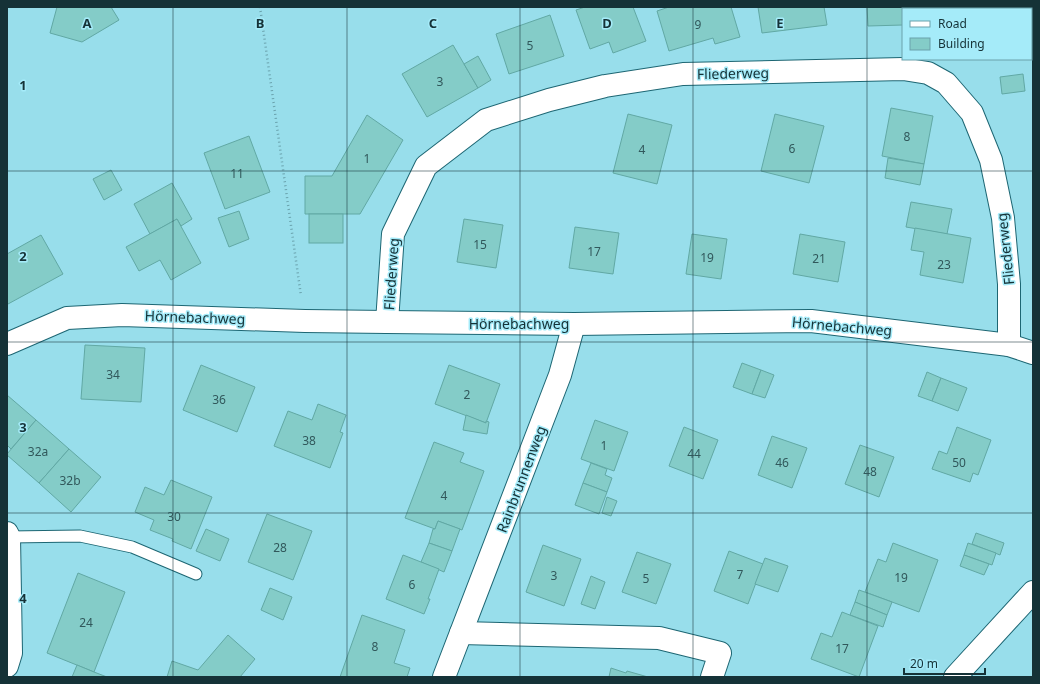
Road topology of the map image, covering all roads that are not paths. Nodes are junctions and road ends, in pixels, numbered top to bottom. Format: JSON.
{"nodes":[{"id":1,"x":387,"y":322,"type":"junction"},
{"id":2,"x":574,"y":324,"type":"junction"},
{"id":3,"x":7,"y":344,"type":"edge"},
{"id":4,"x":1009,"y":345,"type":"junction"},
{"id":5,"x":1033,"y":353,"type":"edge"},
{"id":6,"x":8,"y":535,"type":"edge"},
{"id":7,"x":196,"y":574,"type":"dead end"},
{"id":8,"x":1033,"y":592,"type":"edge"},
{"id":9,"x":461,"y":633,"type":"junction"},
{"id":10,"x":7,"y":666,"type":"edge"},
{"id":11,"x":444,"y":677,"type":"edge"},
{"id":12,"x":712,"y":677,"type":"edge"},
{"id":13,"x":955,"y":677,"type":"edge"}],
"edges":[{"from":1,"to":2,"type":"street","name":"Hörnebachweg"},
{"from":1,"to":3,"type":"street","name":"Hörnebachweg"},
{"from":1,"to":4,"type":"street","name":"Fliederweg"},
{"from":2,"to":4,"type":"street","name":"Hörnebachweg"},
{"from":2,"to":9,"type":"street","name":"Rainbrunnenweg"},
{"from":4,"to":5,"type":"street","name":"Hörnebachweg"},
{"from":6,"to":7,"type":"lane"},
{"from":6,"to":10,"type":"street"},
{"from":8,"to":13,"type":"street"},
{"from":9,"to":11,"type":"street","name":"Rainbrunnenweg"},
{"from":9,"to":12,"type":"street"}]}
